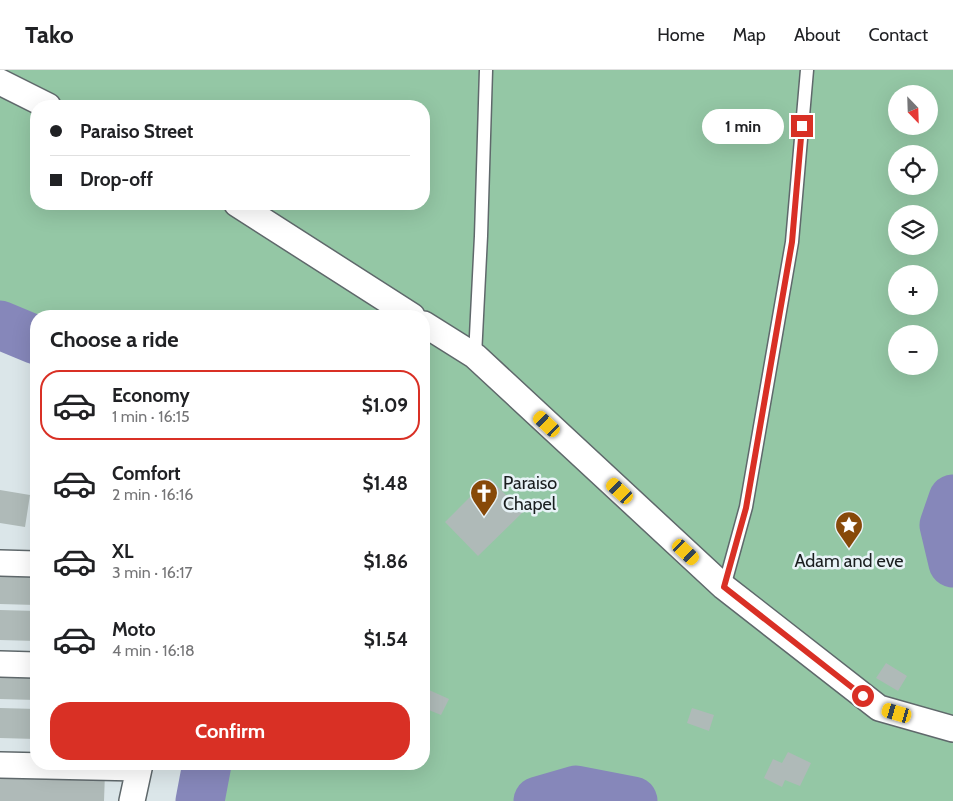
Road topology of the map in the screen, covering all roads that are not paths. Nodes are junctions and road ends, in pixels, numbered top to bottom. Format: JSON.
{"nodes":[{"id":1,"x":486,"y":70,"type":"edge"},
{"id":2,"x":807,"y":70,"type":"edge"},
{"id":3,"x":0,"y":82,"type":"edge"},
{"id":4,"x":36,"y":100,"type":"edge"},
{"id":5,"x":246,"y":210,"type":"edge"},
{"id":6,"x":403,"y":310,"type":"edge"},
{"id":7,"x":430,"y":328,"type":"edge"},
{"id":8,"x":475,"y":356,"type":"junction"},
{"id":9,"x":0,"y":563,"type":"edge"},
{"id":10,"x":30,"y":564,"type":"edge"},
{"id":11,"x":724,"y":587,"type":"junction"},
{"id":12,"x":0,"y":664,"type":"edge"},
{"id":13,"x":30,"y":665,"type":"edge"},
{"id":14,"x":953,"y":729,"type":"edge"},
{"id":15,"x":0,"y":765,"type":"edge"},
{"id":16,"x":30,"y":765,"type":"edge"},
{"id":17,"x":138,"y":770,"type":"edge"},
{"id":18,"x":132,"y":801,"type":"edge"}],
"edges":[{"from":1,"to":8,"type":"lane"},
{"from":2,"to":11,"type":"lane"},
{"from":3,"to":4,"type":"street"},
{"from":5,"to":6,"type":"street"},
{"from":7,"to":8,"type":"street"},
{"from":8,"to":11,"type":"street"},
{"from":9,"to":10,"type":"street"},
{"from":11,"to":14,"type":"street"},
{"from":12,"to":13,"type":"street"},
{"from":15,"to":16,"type":"street"},
{"from":17,"to":18,"type":"street"}]}
